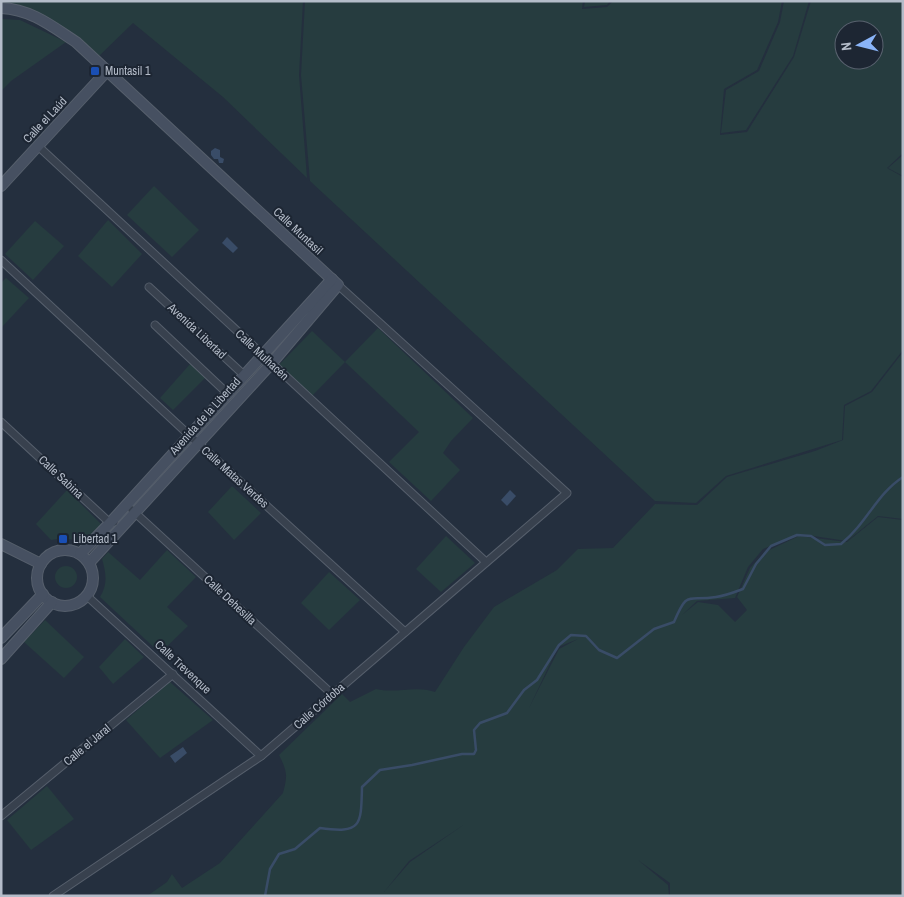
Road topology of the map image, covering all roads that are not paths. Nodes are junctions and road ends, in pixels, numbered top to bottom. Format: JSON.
{"nodes":[{"id":1,"x":1,"y":8,"type":"edge"},
{"id":2,"x":107,"y":71,"type":"junction"},
{"id":3,"x":38,"y":146,"type":"junction"},
{"id":4,"x":1,"y":186,"type":"edge"},
{"id":5,"x":1,"y":260,"type":"edge"},
{"id":6,"x":335,"y":282,"type":"junction"},
{"id":7,"x":149,"y":287,"type":"dead end"},
{"id":8,"x":155,"y":325,"type":"dead end"},
{"id":9,"x":263,"y":356,"type":"junction"},
{"id":10,"x":271,"y":364,"type":"junction"},
{"id":11,"x":245,"y":376,"type":"junction"},
{"id":12,"x":228,"y":394,"type":"junction"},
{"id":13,"x":1,"y":422,"type":"edge"},
{"id":14,"x":189,"y":435,"type":"junction"},
{"id":15,"x":198,"y":443,"type":"junction"},
{"id":16,"x":567,"y":493,"type":"joint"},
{"id":17,"x":130,"y":508,"type":"junction"},
{"id":18,"x":110,"y":522,"type":"junction"},
{"id":19,"x":126,"y":522,"type":"junction"},
{"id":20,"x":1,"y":544,"type":"edge"},
{"id":21,"x":80,"y":554,"type":"junction"},
{"id":22,"x":486,"y":562,"type":"junction"},
{"id":23,"x":89,"y":563,"type":"junction"},
{"id":24,"x":41,"y":564,"type":"junction"},
{"id":25,"x":43,"y":594,"type":"junction"},
{"id":26,"x":87,"y":596,"type":"junction"},
{"id":27,"x":52,"y":602,"type":"junction"},
{"id":28,"x":405,"y":632,"type":"junction"},
{"id":29,"x":1,"y":638,"type":"edge"},
{"id":30,"x":1,"y":659,"type":"edge"},
{"id":31,"x":172,"y":674,"type":"junction"},
{"id":32,"x":332,"y":694,"type":"junction"},
{"id":33,"x":261,"y":756,"type":"junction"},
{"id":34,"x":1,"y":816,"type":"edge"},
{"id":35,"x":53,"y":896,"type":"edge"}],
"edges":[{"from":1,"to":2,"type":"street","name":"Calle Muntasil"},
{"from":2,"to":3,"type":"street","name":"Calle el Laúd"},
{"from":2,"to":6,"type":"street","name":"Calle Muntasil"},
{"from":3,"to":4,"type":"street","name":"Calle el Laúd"},
{"from":3,"to":9,"type":"street","name":"Calle Mulhacén"},
{"from":5,"to":14,"type":"street","name":"Calle Matas Verdes"},
{"from":6,"to":9,"type":"street","name":"Avenida de la Libertad"},
{"from":6,"to":10,"type":"street","name":"Avenida de la Libertad"},
{"from":6,"to":16,"type":"street","name":"Calle Muntasil"},
{"from":7,"to":11,"type":"street","name":"Avenida Libertad"},
{"from":8,"to":12,"type":"street"},
{"from":9,"to":10,"type":"street","name":"Calle Mulhacén"},
{"from":9,"to":11,"type":"street","name":"Avenida de la Libertad"},
{"from":10,"to":15,"type":"street","name":"Avenida de la Libertad"},
{"from":10,"to":22,"type":"street","name":"Calle Mulhacén"},
{"from":11,"to":12,"type":"street","name":"Avenida de la Libertad"},
{"from":12,"to":14,"type":"street","name":"Avenida de la Libertad"},
{"from":13,"to":18,"type":"street","name":"Calle Sabina"},
{"from":14,"to":15,"type":"street","name":"Calle Matas Verdes"},
{"from":14,"to":17,"type":"street","name":"Avenida de la Libertad"},
{"from":15,"to":17,"type":"street","name":"Avenida de la Libertad"},
{"from":15,"to":28,"type":"street","name":"Calle Matas Verdes"},
{"from":16,"to":22,"type":"street","name":"Calle Córdoba"},
{"from":17,"to":18,"type":"street","name":"Avenida de la Libertad"},
{"from":17,"to":19,"type":"street","name":"Avenida de la Libertad"},
{"from":17,"to":32,"type":"street","name":"Calle Dehesilla"},
{"from":18,"to":19,"type":"street"},
{"from":18,"to":21,"type":"street","name":"Avenida de la Libertad"},
{"from":19,"to":23,"type":"street","name":"Avenida de la Libertad"},
{"from":20,"to":24,"type":"street"},
{"from":21,"to":23,"type":"street"},
{"from":21,"to":24,"type":"street"},
{"from":22,"to":28,"type":"street","name":"Calle Córdoba"},
{"from":23,"to":26,"type":"street"},
{"from":24,"to":25,"type":"street"},
{"from":25,"to":27,"type":"street"},
{"from":25,"to":29,"type":"street"},
{"from":26,"to":27,"type":"street"},
{"from":26,"to":31,"type":"street","name":"Calle Trevenque"},
{"from":27,"to":30,"type":"street"},
{"from":28,"to":32,"type":"street","name":"Calle Córdoba"},
{"from":31,"to":33,"type":"street","name":"Calle Trevenque"},
{"from":31,"to":34,"type":"street","name":"Calle el Jaral"},
{"from":32,"to":33,"type":"street","name":"Calle Córdoba"},
{"from":33,"to":35,"type":"street","name":"Calle Córdoba"}]}
